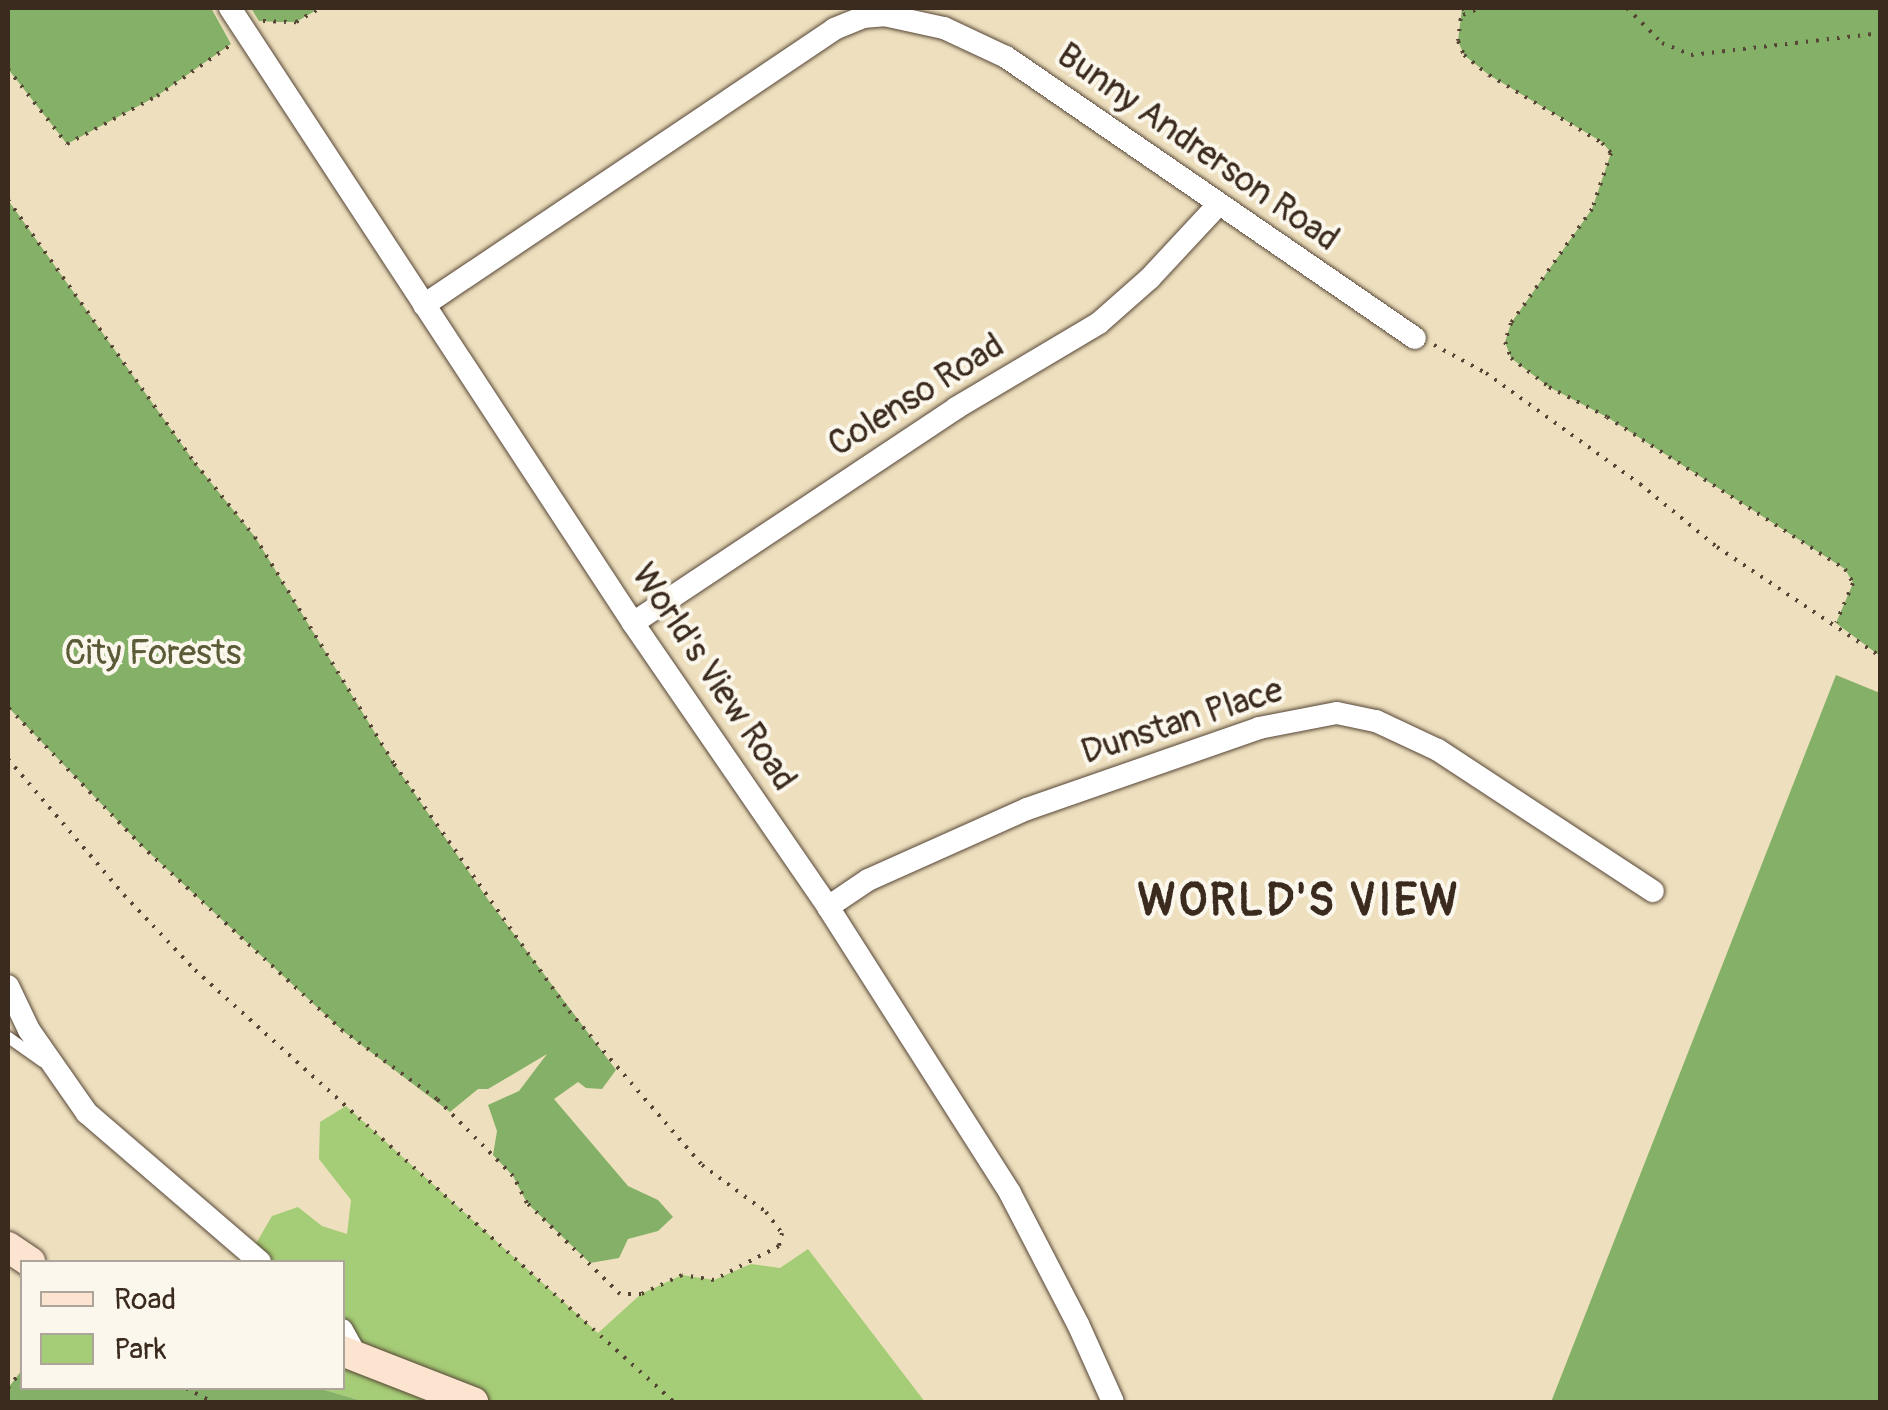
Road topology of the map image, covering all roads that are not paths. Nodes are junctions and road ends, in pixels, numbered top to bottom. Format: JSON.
{"nodes":[{"id":1,"x":230,"y":8,"type":"edge"},
{"id":2,"x":1218,"y":206,"type":"junction"},
{"id":3,"x":424,"y":305,"type":"junction"},
{"id":4,"x":1416,"y":338,"type":"road end"},
{"id":5,"x":633,"y":622,"type":"junction"},
{"id":6,"x":1653,"y":892,"type":"dead end"},
{"id":7,"x":828,"y":907,"type":"junction"},
{"id":8,"x":8,"y":986,"type":"edge"},
{"id":9,"x":8,"y":1036,"type":"edge"},
{"id":10,"x":60,"y":1077,"type":"junction"},
{"id":11,"x":258,"y":1260,"type":"edge"},
{"id":12,"x":347,"y":1345,"type":"edge"},
{"id":13,"x":474,"y":1402,"type":"edge"},
{"id":14,"x":1112,"y":1402,"type":"edge"}],
"edges":[{"from":1,"to":3,"type":"street","name":"World's View Road"},
{"from":2,"to":3,"type":"street","name":"Bunny Andrerson Road"},
{"from":2,"to":4,"type":"street","name":"Bunny Andrerson Road"},
{"from":2,"to":5,"type":"street","name":"Colenso Road"},
{"from":3,"to":5,"type":"street","name":"World's View Road"},
{"from":5,"to":7,"type":"street","name":"World's View Road"},
{"from":6,"to":7,"type":"street","name":"Dunstan Place"},
{"from":7,"to":14,"type":"street","name":"World's View Road"},
{"from":8,"to":10,"type":"street"},
{"from":9,"to":10,"type":"lane"},
{"from":10,"to":11,"type":"street"},
{"from":12,"to":13,"type":"main road"}]}
